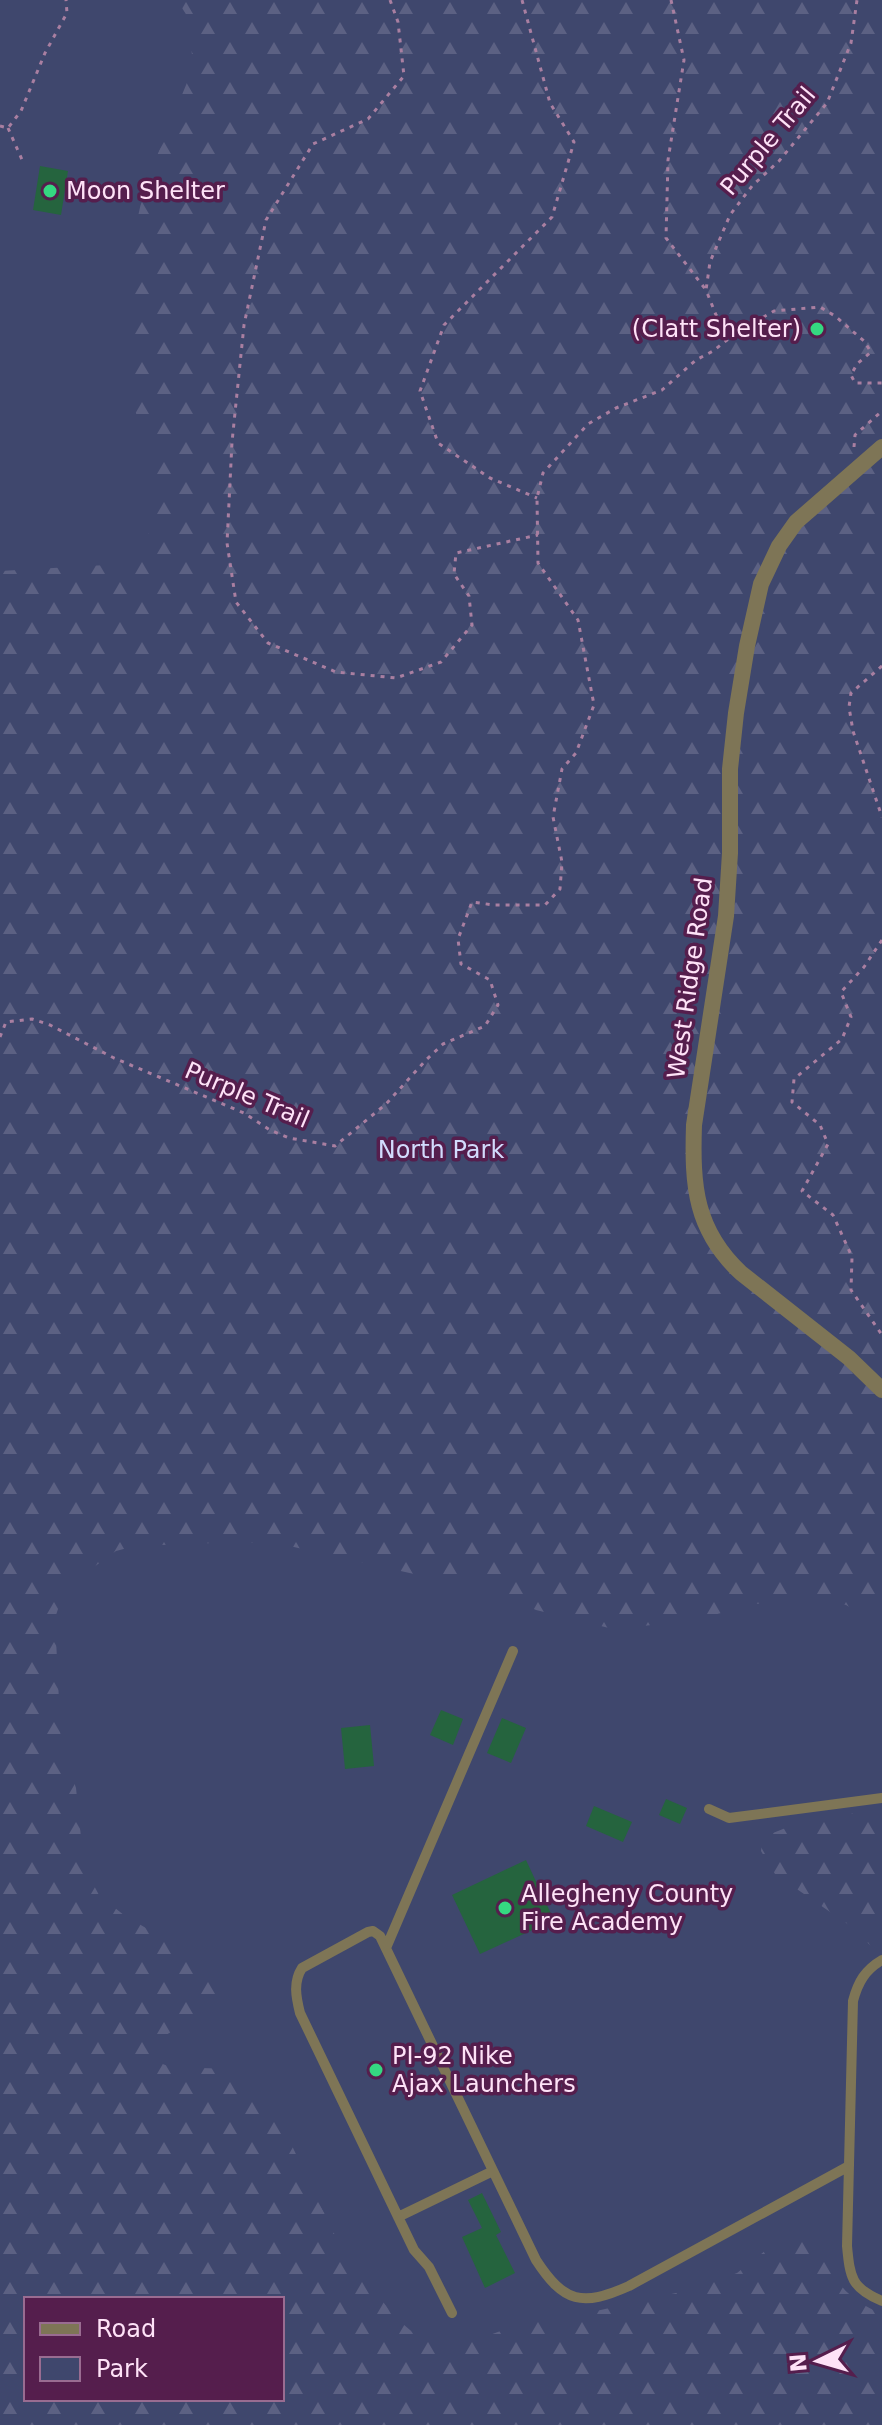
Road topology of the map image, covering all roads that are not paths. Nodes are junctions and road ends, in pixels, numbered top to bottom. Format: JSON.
{"nodes":[{"id":1,"x":882,"y":447,"type":"edge"},
{"id":2,"x":882,"y":1390,"type":"edge"},
{"id":3,"x":513,"y":1651,"type":"dead end"},
{"id":4,"x":882,"y":1798,"type":"edge"},
{"id":5,"x":709,"y":1809,"type":"dead end"},
{"id":6,"x":386,"y":1948,"type":"junction"},
{"id":7,"x":882,"y":1960,"type":"edge"},
{"id":8,"x":849,"y":2166,"type":"junction"},
{"id":9,"x":493,"y":2171,"type":"junction"},
{"id":10,"x":398,"y":2217,"type":"junction"},
{"id":11,"x":882,"y":2301,"type":"edge"},
{"id":12,"x":452,"y":2313,"type":"dead end"}],
"edges":[{"from":1,"to":2,"type":"street","name":"West Ridge Road"},
{"from":3,"to":6,"type":"lane"},
{"from":4,"to":5,"type":"lane"},
{"from":6,"to":9,"type":"lane"},
{"from":6,"to":10,"type":"lane"},
{"from":7,"to":8,"type":"lane"},
{"from":8,"to":9,"type":"lane"},
{"from":8,"to":11,"type":"lane"},
{"from":9,"to":10,"type":"lane"},
{"from":10,"to":12,"type":"lane"}]}
